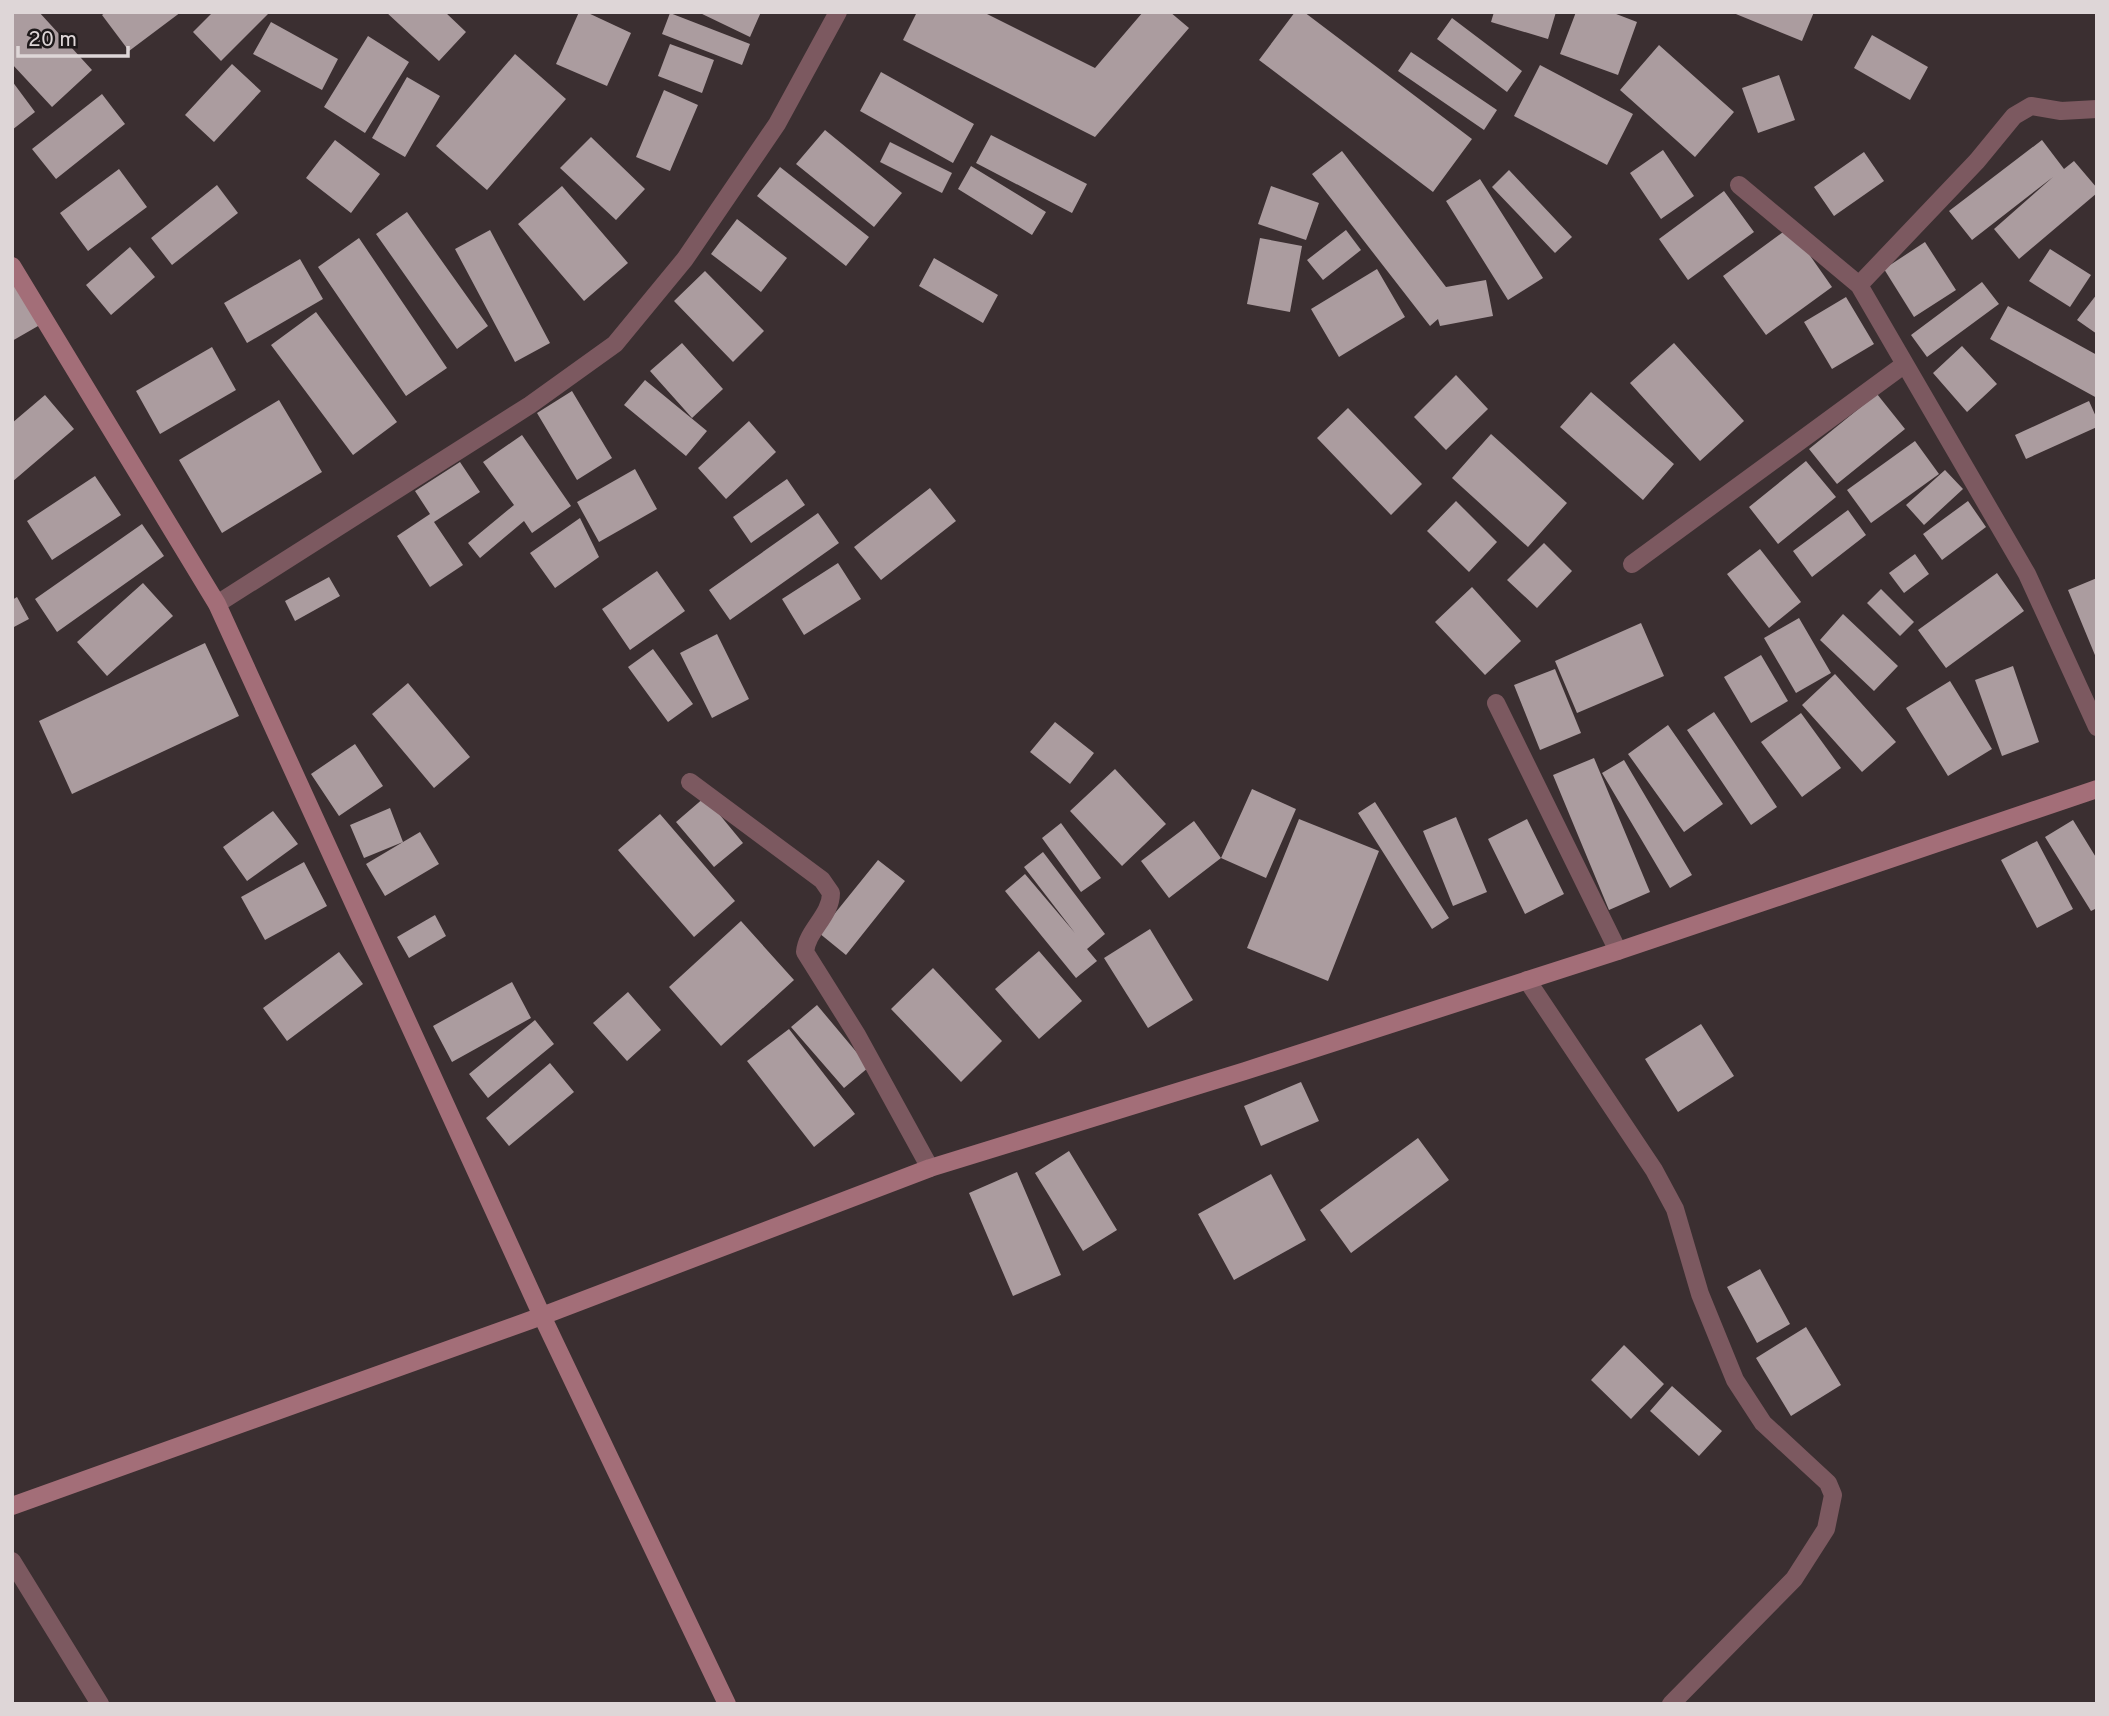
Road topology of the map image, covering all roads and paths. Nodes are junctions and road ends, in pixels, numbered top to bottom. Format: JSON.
{"nodes":[{"id":1,"x":838,"y":12,"type":"edge"},
{"id":2,"x":2097,"y":109,"type":"edge"},
{"id":3,"x":1738,"y":185,"type":"dead end"},
{"id":4,"x":12,"y":266,"type":"edge"},
{"id":5,"x":1859,"y":285,"type":"junction"},
{"id":6,"x":1905,"y":364,"type":"junction"},
{"id":7,"x":1632,"y":564,"type":"dead end"},
{"id":8,"x":217,"y":604,"type":"junction"},
{"id":9,"x":1496,"y":703,"type":"dead end"},
{"id":10,"x":2097,"y":727,"type":"edge"},
{"id":11,"x":690,"y":782,"type":"dead end"},
{"id":12,"x":2097,"y":789,"type":"edge"},
{"id":13,"x":1618,"y":951,"type":"junction"},
{"id":14,"x":1528,"y":980,"type":"junction"},
{"id":15,"x":930,"y":1168,"type":"junction"},
{"id":16,"x":542,"y":1316,"type":"junction"},
{"id":17,"x":12,"y":1506,"type":"edge"},
{"id":18,"x":12,"y":1560,"type":"edge"},
{"id":19,"x":100,"y":1704,"type":"edge"},
{"id":20,"x":727,"y":1704,"type":"edge"},
{"id":21,"x":1671,"y":1704,"type":"edge"}],
"edges":[{"from":1,"to":8,"type":"street"},
{"from":2,"to":5,"type":"street"},
{"from":3,"to":5,"type":"street"},
{"from":4,"to":8,"type":"street"},
{"from":5,"to":6,"type":"street"},
{"from":6,"to":7,"type":"street"},
{"from":6,"to":10,"type":"street"},
{"from":8,"to":16,"type":"street"},
{"from":9,"to":13,"type":"street"},
{"from":11,"to":15,"type":"street"},
{"from":12,"to":13,"type":"street"},
{"from":13,"to":14,"type":"street"},
{"from":14,"to":15,"type":"street"},
{"from":14,"to":21,"type":"street"},
{"from":15,"to":16,"type":"street"},
{"from":16,"to":17,"type":"street"},
{"from":16,"to":20,"type":"street"},
{"from":18,"to":19,"type":"street"}]}
